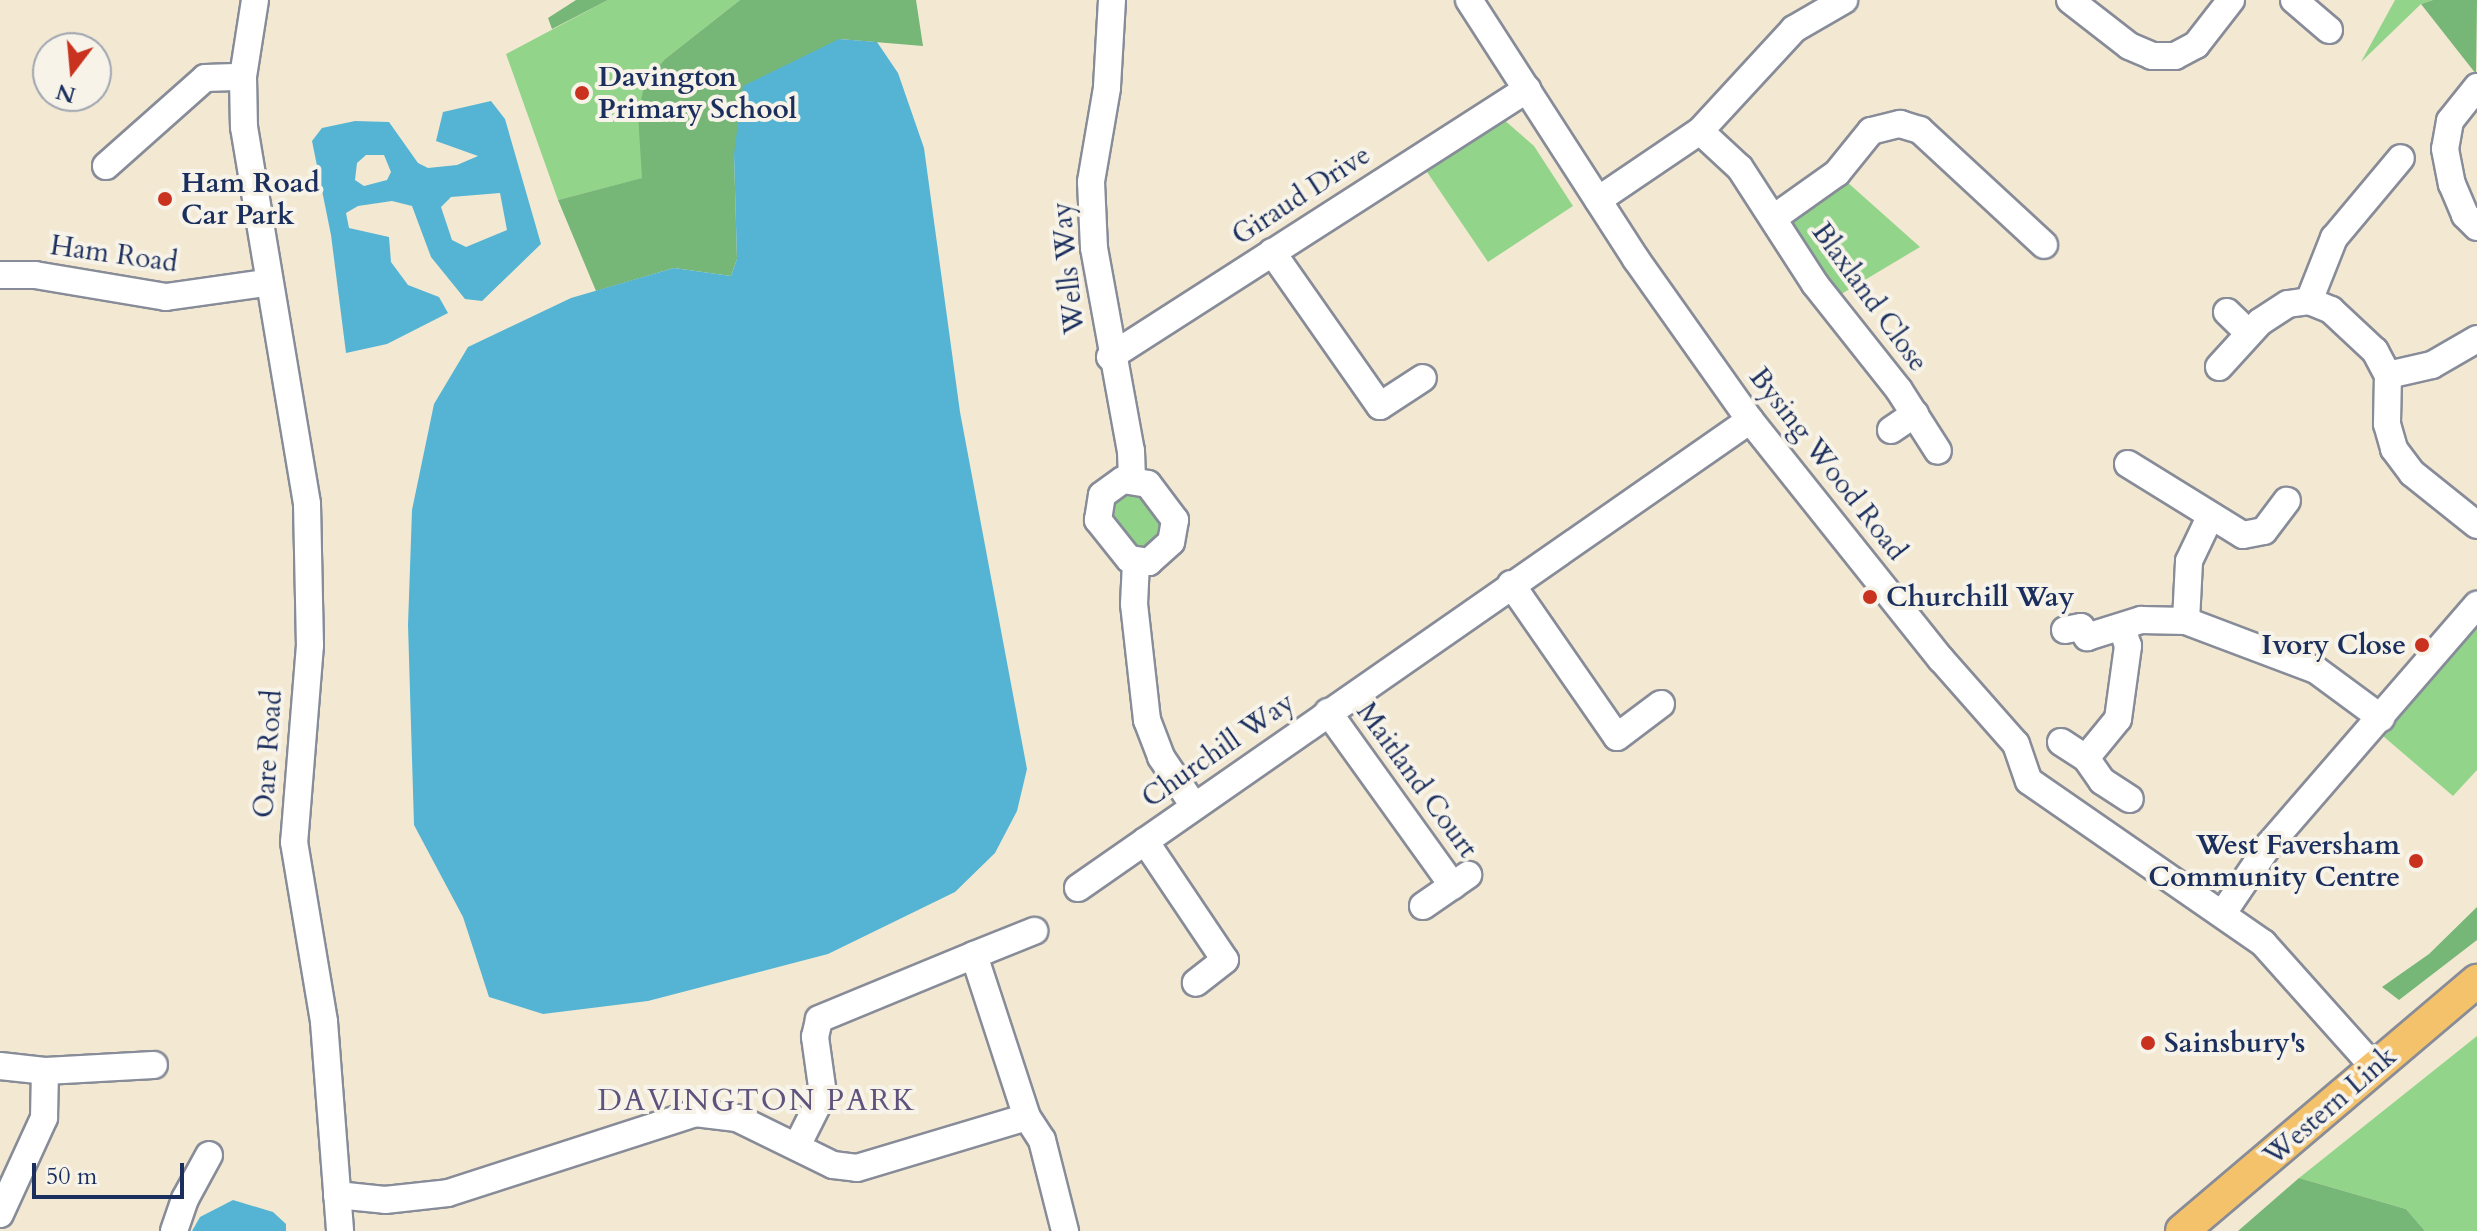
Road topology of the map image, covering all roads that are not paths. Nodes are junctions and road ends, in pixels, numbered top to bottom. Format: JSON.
{"nodes":[{"id":1,"x":255,"y":0,"type":"edge"},
{"id":2,"x":1112,"y":0,"type":"edge"},
{"id":3,"x":1469,"y":0,"type":"edge"},
{"id":4,"x":1844,"y":0,"type":"edge"},
{"id":5,"x":2070,"y":0,"type":"edge"},
{"id":6,"x":2231,"y":0,"type":"edge"},
{"id":7,"x":2294,"y":0,"type":"edge"},
{"id":8,"x":2329,"y":30,"type":"dead end"},
{"id":9,"x":243,"y":77,"type":"junction"},
{"id":10,"x":2477,"y":87,"type":"edge"},
{"id":11,"x":1527,"y":89,"type":"junction"},
{"id":12,"x":1700,"y":131,"type":"junction"},
{"id":13,"x":2401,"y":158,"type":"dead end"},
{"id":14,"x":106,"y":166,"type":"dead end"},
{"id":15,"x":1598,"y":200,"type":"junction"},
{"id":16,"x":1775,"y":217,"type":"junction"},
{"id":17,"x":2477,"y":227,"type":"edge"},
{"id":18,"x":2044,"y":245,"type":"dead end"},
{"id":19,"x":1272,"y":252,"type":"junction"},
{"id":20,"x":0,"y":275,"type":"edge"},
{"id":21,"x":266,"y":283,"type":"junction"},
{"id":22,"x":2309,"y":301,"type":"junction"},
{"id":23,"x":2227,"y":312,"type":"dead end"},
{"id":24,"x":2249,"y":333,"type":"junction"},
{"id":25,"x":2477,"y":339,"type":"edge"},
{"id":26,"x":1110,"y":357,"type":"junction"},
{"id":27,"x":2219,"y":367,"type":"dead end"},
{"id":28,"x":2388,"y":375,"type":"junction"},
{"id":29,"x":1423,"y":378,"type":"dead end"},
{"id":30,"x":1915,"y":414,"type":"junction"},
{"id":31,"x":1750,"y":420,"type":"junction"},
{"id":32,"x":1891,"y":430,"type":"dead end"},
{"id":33,"x":1938,"y":451,"type":"dead end"},
{"id":34,"x":2127,"y":465,"type":"dead end"},
{"id":35,"x":1132,"y":480,"type":"junction"},
{"id":36,"x":2287,"y":501,"type":"dead end"},
{"id":37,"x":2210,"y":517,"type":"junction"},
{"id":38,"x":2477,"y":525,"type":"edge"},
{"id":39,"x":1136,"y":562,"type":"junction"},
{"id":40,"x":1511,"y":584,"type":"junction"},
{"id":41,"x":2477,"y":605,"type":"edge"},
{"id":42,"x":2186,"y":621,"type":"junction"},
{"id":43,"x":2122,"y":627,"type":"junction"},
{"id":44,"x":2065,"y":630,"type":"dead end"},
{"id":45,"x":1661,"y":704,"type":"dead end"},
{"id":46,"x":1328,"y":712,"type":"junction"},
{"id":47,"x":2381,"y":718,"type":"junction"},
{"id":48,"x":2061,"y":742,"type":"dead end"},
{"id":49,"x":2086,"y":758,"type":"junction"},
{"id":50,"x":2130,"y":799,"type":"dead end"},
{"id":51,"x":1194,"y":806,"type":"junction"},
{"id":52,"x":1145,"y":841,"type":"junction"},
{"id":53,"x":1078,"y":888,"type":"dead end"},
{"id":54,"x":1423,"y":906,"type":"dead end"},
{"id":55,"x":2223,"y":913,"type":"junction"},
{"id":56,"x":1034,"y":931,"type":"dead end"},
{"id":57,"x":974,"y":955,"type":"junction"},
{"id":58,"x":2477,"y":981,"type":"edge"},
{"id":59,"x":1196,"y":983,"type":"dead end"},
{"id":60,"x":154,"y":1065,"type":"dead end"},
{"id":61,"x":0,"y":1066,"type":"edge"},
{"id":62,"x":2374,"y":1067,"type":"junction"},
{"id":63,"x":45,"y":1071,"type":"junction"},
{"id":64,"x":1027,"y":1117,"type":"junction"},
{"id":65,"x":797,"y":1146,"type":"junction"},
{"id":66,"x":209,"y":1155,"type":"dead end"},
{"id":67,"x":337,"y":1195,"type":"junction"},
{"id":68,"x":0,"y":1214,"type":"edge"},
{"id":69,"x":174,"y":1231,"type":"edge"},
{"id":70,"x":340,"y":1231,"type":"edge"},
{"id":71,"x":1065,"y":1231,"type":"edge"},
{"id":72,"x":2182,"y":1231,"type":"edge"}],
"edges":[{"from":1,"to":9,"type":"street","name":"Oare Road"},
{"from":2,"to":26,"type":"street","name":"Wells Way"},
{"from":3,"to":11,"type":"street","name":"Bysing Wood Road"},
{"from":4,"to":12,"type":"street"},
{"from":5,"to":6,"type":"street"},
{"from":7,"to":8,"type":"street"},
{"from":9,"to":14,"type":"street"},
{"from":9,"to":21,"type":"street","name":"Oare Road"},
{"from":10,"to":17,"type":"street"},
{"from":11,"to":15,"type":"street","name":"Bysing Wood Road"},
{"from":11,"to":19,"type":"street","name":"Giraud Drive"},
{"from":12,"to":15,"type":"street"},
{"from":12,"to":16,"type":"street","name":"Blaxland Close"},
{"from":13,"to":22,"type":"street"},
{"from":15,"to":31,"type":"street","name":"Bysing Wood Road"},
{"from":16,"to":18,"type":"street","name":"Blaxland Close"},
{"from":16,"to":30,"type":"street","name":"Blaxland Close"},
{"from":19,"to":26,"type":"street","name":"Giraud Drive"},
{"from":19,"to":29,"type":"street"},
{"from":20,"to":21,"type":"street","name":"Ham Road"},
{"from":21,"to":67,"type":"street","name":"Oare Road"},
{"from":22,"to":24,"type":"street"},
{"from":22,"to":28,"type":"street"},
{"from":23,"to":24,"type":"street"},
{"from":24,"to":27,"type":"street"},
{"from":25,"to":28,"type":"street"},
{"from":26,"to":35,"type":"street","name":"Wells Way"},
{"from":28,"to":38,"type":"street"},
{"from":30,"to":32,"type":"street","name":"Blaxland Close"},
{"from":30,"to":33,"type":"street","name":"Blaxland Close"},
{"from":31,"to":40,"type":"street","name":"Churchill Way"},
{"from":31,"to":55,"type":"street","name":"Bysing Wood Road"},
{"from":34,"to":37,"type":"street"},
{"from":35,"to":39,"type":"street"},
{"from":35,"to":39,"type":"street"},
{"from":36,"to":37,"type":"street"},
{"from":37,"to":42,"type":"street"},
{"from":39,"to":51,"type":"street"},
{"from":40,"to":45,"type":"street"},
{"from":40,"to":46,"type":"street","name":"Churchill Way"},
{"from":41,"to":47,"type":"street"},
{"from":42,"to":43,"type":"street"},
{"from":42,"to":47,"type":"street"},
{"from":43,"to":44,"type":"street"},
{"from":43,"to":49,"type":"street"},
{"from":46,"to":51,"type":"street","name":"Churchill Way"},
{"from":46,"to":54,"type":"street","name":"Maitland Court"},
{"from":47,"to":55,"type":"street"},
{"from":48,"to":49,"type":"street"},
{"from":49,"to":50,"type":"street"},
{"from":51,"to":52,"type":"street","name":"Churchill Way"},
{"from":52,"to":53,"type":"street","name":"Churchill Way"},
{"from":52,"to":59,"type":"street"},
{"from":55,"to":62,"type":"street","name":"Bysing Wood Road"},
{"from":56,"to":57,"type":"street"},
{"from":57,"to":64,"type":"street"},
{"from":57,"to":65,"type":"street"},
{"from":58,"to":62,"type":"main road","name":"Western Link"},
{"from":60,"to":63,"type":"street"},
{"from":61,"to":63,"type":"street"},
{"from":62,"to":72,"type":"main road","name":"Western Link"},
{"from":63,"to":68,"type":"street"},
{"from":64,"to":65,"type":"street"},
{"from":64,"to":71,"type":"street"},
{"from":65,"to":67,"type":"street"},
{"from":66,"to":69,"type":"street"},
{"from":67,"to":70,"type":"street","name":"Oare Road"}]}
